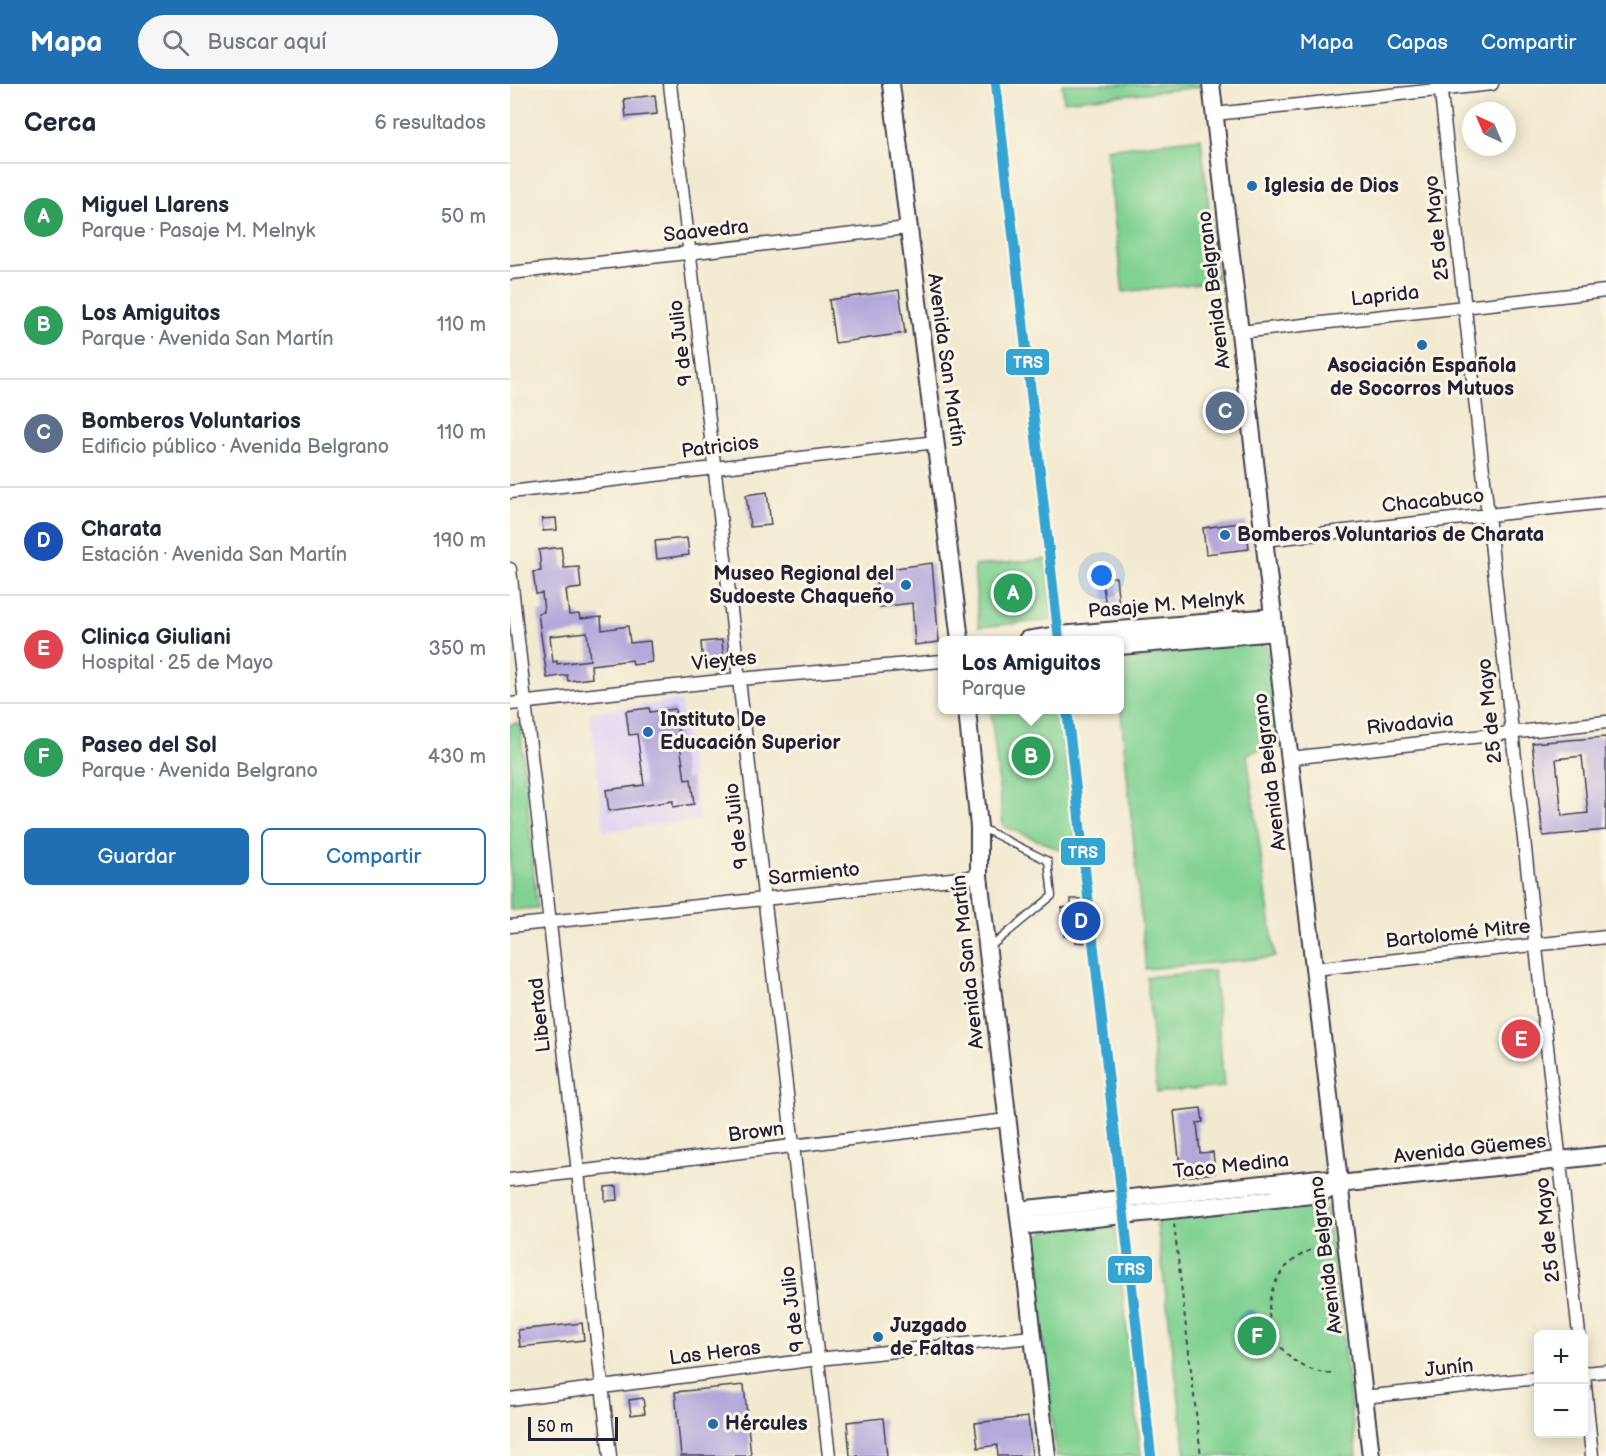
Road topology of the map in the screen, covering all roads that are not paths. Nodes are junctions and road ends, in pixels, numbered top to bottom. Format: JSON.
{"nodes":[{"id":1,"x":670,"y":84,"type":"edge"},
{"id":2,"x":891,"y":84,"type":"edge"},
{"id":3,"x":1212,"y":84,"type":"edge"},
{"id":4,"x":1492,"y":84,"type":"edge"},
{"id":5,"x":1441,"y":87,"type":"edge"},
{"id":6,"x":1215,"y":114,"type":"junction"},
{"id":7,"x":907,"y":228,"type":"junction"},
{"id":8,"x":690,"y":253,"type":"junction"},
{"id":9,"x":510,"y":273,"type":"edge"},
{"id":10,"x":1606,"y":291,"type":"edge"},
{"id":11,"x":1465,"y":307,"type":"junction"},
{"id":12,"x":1240,"y":332,"type":"junction"},
{"id":13,"x":936,"y":442,"type":"junction"},
{"id":14,"x":714,"y":467,"type":"junction"},
{"id":15,"x":510,"y":492,"type":"edge"},
{"id":16,"x":1606,"y":502,"type":"edge"},
{"id":17,"x":1488,"y":515,"type":"junction"},
{"id":18,"x":1264,"y":540,"type":"junction"},
{"id":19,"x":510,"y":569,"type":"edge"},
{"id":20,"x":1274,"y":624,"type":"junction"},
{"id":21,"x":960,"y":636,"type":"edge"},
{"id":22,"x":1053,"y":636,"type":"edge"},
{"id":23,"x":1124,"y":645,"type":"edge"},
{"id":24,"x":938,"y":661,"type":"edge"},
{"id":25,"x":739,"y":679,"type":"junction"},
{"id":26,"x":525,"y":703,"type":"junction"},
{"id":27,"x":510,"y":704,"type":"edge"},
{"id":28,"x":967,"y":714,"type":"edge"},
{"id":29,"x":1606,"y":722,"type":"edge"},
{"id":30,"x":1512,"y":732,"type":"junction"},
{"id":31,"x":1290,"y":758,"type":"junction"},
{"id":32,"x":979,"y":827,"type":"junction"},
{"id":33,"x":979,"y":876,"type":"junction"},
{"id":34,"x":765,"y":898,"type":"junction"},
{"id":35,"x":549,"y":921,"type":"junction"},
{"id":36,"x":510,"y":926,"type":"edge"},
{"id":37,"x":1606,"y":937,"type":"edge"},
{"id":38,"x":1536,"y":945,"type":"junction"},
{"id":39,"x":988,"y":949,"type":"junction"},
{"id":40,"x":1314,"y":969,"type":"junction"},
{"id":41,"x":1006,"y":1120,"type":"junction"},
{"id":42,"x":794,"y":1147,"type":"junction"},
{"id":43,"x":1606,"y":1155,"type":"edge"},
{"id":44,"x":1560,"y":1160,"type":"junction"},
{"id":45,"x":578,"y":1173,"type":"junction"},
{"id":46,"x":510,"y":1180,"type":"edge"},
{"id":47,"x":1340,"y":1184,"type":"junction"},
{"id":48,"x":1019,"y":1218,"type":"junction"},
{"id":49,"x":1578,"y":1330,"type":"edge"},
{"id":50,"x":1032,"y":1336,"type":"junction"},
{"id":51,"x":818,"y":1359,"type":"junction"},
{"id":52,"x":1606,"y":1371,"type":"edge"},
{"id":53,"x":1588,"y":1373,"type":"edge"},
{"id":54,"x":1534,"y":1379,"type":"edge"},
{"id":55,"x":1585,"y":1384,"type":"edge"},
{"id":56,"x":603,"y":1387,"type":"junction"},
{"id":57,"x":1364,"y":1397,"type":"junction"},
{"id":58,"x":510,"y":1399,"type":"edge"},
{"id":59,"x":610,"y":1456,"type":"edge"},
{"id":60,"x":829,"y":1456,"type":"edge"},
{"id":61,"x":1047,"y":1456,"type":"edge"},
{"id":62,"x":1371,"y":1456,"type":"edge"},
{"id":63,"x":1592,"y":1456,"type":"edge"}],
"edges":[{"from":1,"to":8,"type":"street","name":"9 de Julio"},
{"from":2,"to":7,"type":"main road","name":"Avenida San Martín"},
{"from":3,"to":6,"type":"main road","name":"Avenida Belgrano"},
{"from":4,"to":5,"type":"street"},
{"from":5,"to":6,"type":"street"},
{"from":5,"to":11,"type":"street","name":"25 de Mayo"},
{"from":6,"to":12,"type":"main road","name":"Avenida Belgrano"},
{"from":7,"to":8,"type":"street","name":"Saavedra"},
{"from":7,"to":13,"type":"main road","name":"Avenida San Martín"},
{"from":8,"to":9,"type":"street","name":"Saavedra"},
{"from":8,"to":14,"type":"street","name":"9 de Julio"},
{"from":10,"to":11,"type":"street","name":"Laprida"},
{"from":11,"to":12,"type":"street","name":"Laprida"},
{"from":11,"to":17,"type":"street","name":"25 de Mayo"},
{"from":12,"to":18,"type":"main road","name":"Avenida Belgrano"},
{"from":13,"to":14,"type":"street","name":"Patricios"},
{"from":13,"to":21,"type":"main road","name":"Avenida San Martín"},
{"from":14,"to":15,"type":"street","name":"Patricios"},
{"from":14,"to":25,"type":"street","name":"9 de Julio"},
{"from":16,"to":17,"type":"street","name":"Chacabuco"},
{"from":17,"to":18,"type":"street","name":"Chacabuco"},
{"from":17,"to":30,"type":"street","name":"25 de Mayo"},
{"from":18,"to":20,"type":"main road","name":"Avenida Belgrano"},
{"from":19,"to":26,"type":"street","name":"Libertad"},
{"from":20,"to":22,"type":"main road","name":"Pasaje M. Melnyk"},
{"from":20,"to":23,"type":"main road","name":"Pasaje M. Melnyk"},
{"from":20,"to":31,"type":"main road","name":"Avenida Belgrano"},
{"from":24,"to":25,"type":"street","name":"Vieytes"},
{"from":25,"to":26,"type":"street","name":"Vieytes"},
{"from":25,"to":34,"type":"street","name":"9 de Julio"},
{"from":26,"to":27,"type":"street","name":"Vieytes"},
{"from":26,"to":35,"type":"street","name":"Libertad"},
{"from":28,"to":32,"type":"main road","name":"Avenida San Martín"},
{"from":29,"to":30,"type":"street","name":"Rivadavia"},
{"from":30,"to":31,"type":"street","name":"Rivadavia"},
{"from":30,"to":38,"type":"street","name":"25 de Mayo"},
{"from":31,"to":40,"type":"main road","name":"Avenida Belgrano"},
{"from":32,"to":33,"type":"main road","name":"Avenida San Martín"},
{"from":32,"to":39,"type":"lane"},
{"from":33,"to":34,"type":"street","name":"Sarmiento"},
{"from":33,"to":39,"type":"main road","name":"Avenida San Martín"},
{"from":34,"to":35,"type":"street","name":"Sarmiento"},
{"from":34,"to":42,"type":"street","name":"9 de Julio"},
{"from":35,"to":36,"type":"street","name":"Sarmiento"},
{"from":35,"to":45,"type":"street","name":"Libertad"},
{"from":37,"to":38,"type":"street","name":"Bartolomé Mitre"},
{"from":38,"to":40,"type":"street","name":"Bartolomé Mitre"},
{"from":38,"to":44,"type":"street","name":"25 de Mayo"},
{"from":39,"to":41,"type":"main road","name":"Avenida San Martín"},
{"from":40,"to":47,"type":"main road","name":"Avenida Belgrano"},
{"from":41,"to":42,"type":"street","name":"Brown"},
{"from":41,"to":48,"type":"main road","name":"Avenida San Martín"},
{"from":42,"to":45,"type":"street","name":"Brown"},
{"from":42,"to":51,"type":"street","name":"9 de Julio"},
{"from":43,"to":44,"type":"main road","name":"Avenida Güemes"},
{"from":44,"to":47,"type":"main road","name":"Avenida Güemes"},
{"from":44,"to":49,"type":"street","name":"25 de Mayo"},
{"from":45,"to":46,"type":"street","name":"Brown"},
{"from":45,"to":56,"type":"street","name":"Libertad"},
{"from":47,"to":48,"type":"main road","name":"Taco Medina"},
{"from":47,"to":57,"type":"main road","name":"Avenida Belgrano"},
{"from":48,"to":50,"type":"main road","name":"Avenida San Martín"},
{"from":50,"to":51,"type":"street","name":"Las Heras"},
{"from":50,"to":61,"type":"main road","name":"Avenida San Martín"},
{"from":51,"to":56,"type":"street","name":"Las Heras"},
{"from":51,"to":60,"type":"street","name":"9 de Julio"},
{"from":52,"to":53,"type":"street"},
{"from":54,"to":57,"type":"street","name":"Junín"},
{"from":55,"to":63,"type":"street"},
{"from":56,"to":58,"type":"street","name":"Las Heras"},
{"from":56,"to":59,"type":"street","name":"Libertad"},
{"from":57,"to":62,"type":"main road","name":"Avenida Belgrano"}]}
